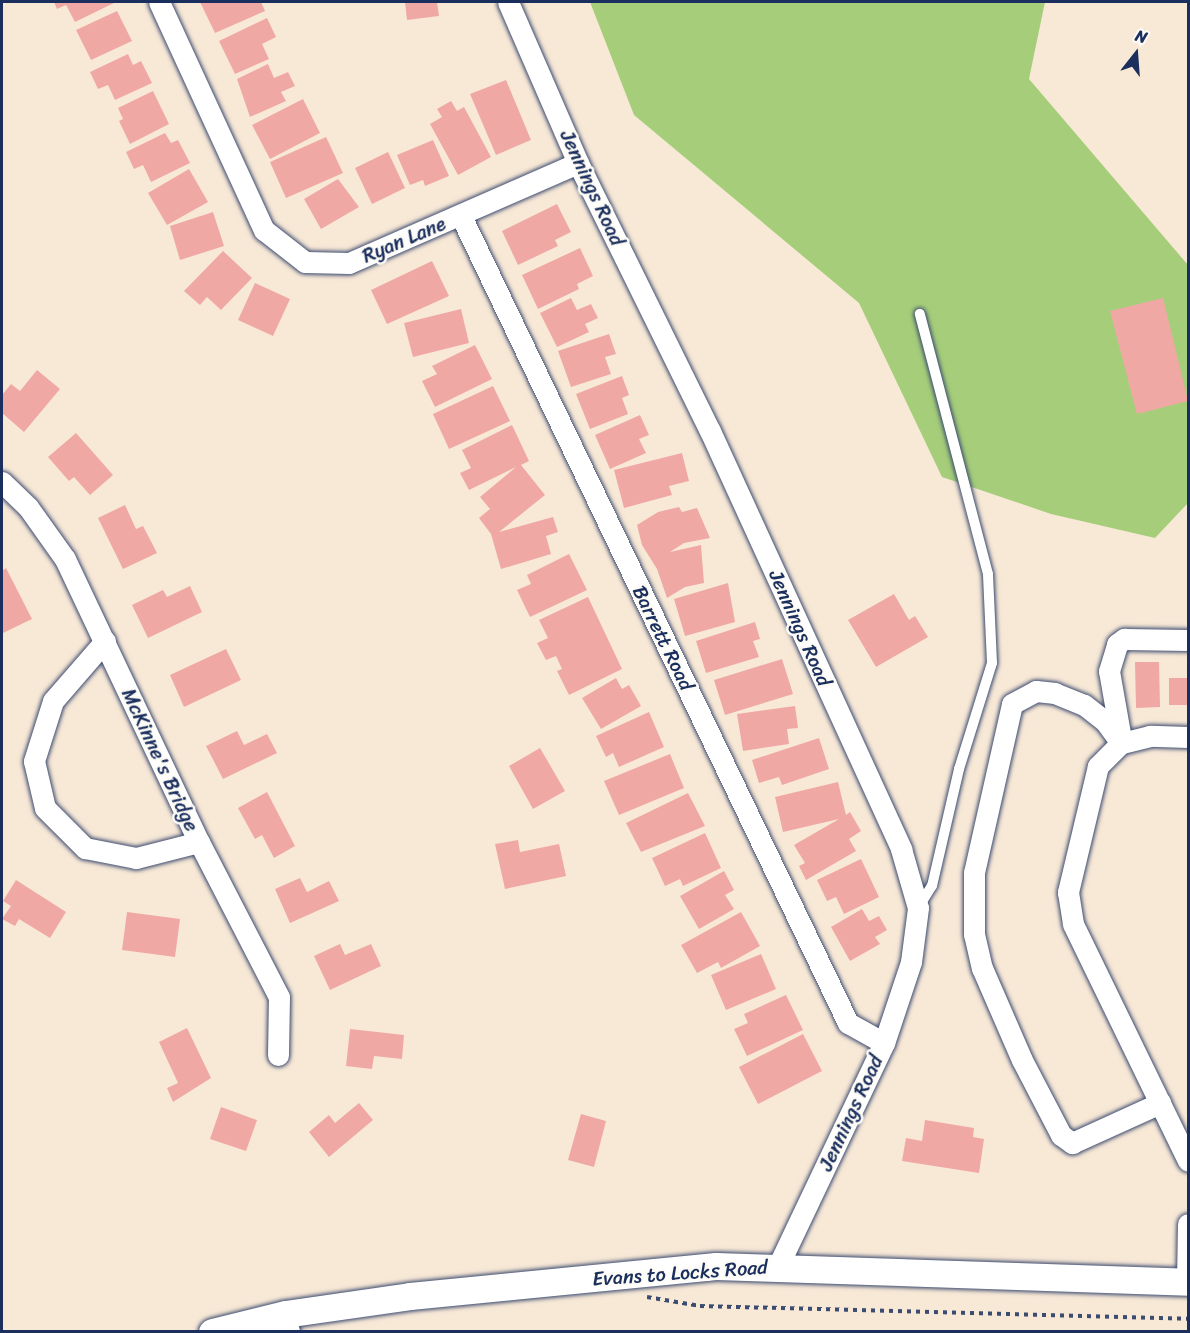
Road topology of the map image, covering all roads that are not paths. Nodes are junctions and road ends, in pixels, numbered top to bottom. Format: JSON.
{"nodes":[{"id":1,"x":159,"y":2,"type":"edge"},
{"id":2,"x":508,"y":2,"type":"edge"},
{"id":3,"x":578,"y":163,"type":"junction"},
{"id":4,"x":461,"y":216,"type":"junction"},
{"id":5,"x":920,"y":314,"type":"dead end"},
{"id":6,"x":2,"y":482,"type":"edge"},
{"id":7,"x":1188,"y":640,"type":"edge"},
{"id":8,"x":105,"y":641,"type":"junction"},
{"id":9,"x":1188,"y":737,"type":"edge"},
{"id":10,"x":1121,"y":742,"type":"junction"},
{"id":11,"x":199,"y":842,"type":"junction"},
{"id":12,"x":918,"y":908,"type":"junction"},
{"id":13,"x":884,"y":1043,"type":"junction"},
{"id":14,"x":278,"y":1054,"type":"dead end"},
{"id":15,"x":1160,"y":1103,"type":"junction"},
{"id":16,"x":1188,"y":1161,"type":"edge"},
{"id":17,"x":1188,"y":1224,"type":"edge"},
{"id":18,"x":778,"y":1266,"type":"junction"},
{"id":19,"x":1188,"y":1282,"type":"edge"},
{"id":20,"x":287,"y":1323,"type":"edge"},
{"id":21,"x":212,"y":1332,"type":"edge"}],
"edges":[{"from":1,"to":4,"type":"street","name":"Ryan Lane"},
{"from":2,"to":3,"type":"street","name":"Jennings Road"},
{"from":3,"to":4,"type":"street","name":"Ryan Lane"},
{"from":3,"to":12,"type":"street","name":"Jennings Road"},
{"from":4,"to":13,"type":"street","name":"Barrett Road"},
{"from":5,"to":12,"type":"lane"},
{"from":6,"to":8,"type":"street","name":"McKinne's Bridge"},
{"from":7,"to":10,"type":"street"},
{"from":8,"to":11,"type":"street","name":"McKinne's Bridge"},
{"from":8,"to":11,"type":"street"},
{"from":9,"to":10,"type":"street"},
{"from":10,"to":15,"type":"street"},
{"from":10,"to":15,"type":"street"},
{"from":11,"to":14,"type":"street","name":"McKinne's Bridge"},
{"from":12,"to":13,"type":"street","name":"Jennings Road"},
{"from":13,"to":18,"type":"street","name":"Jennings Road"},
{"from":15,"to":16,"type":"street"},
{"from":17,"to":19,"type":"street"},
{"from":18,"to":19,"type":"street","name":"Evans to Locks Road"},
{"from":18,"to":20,"type":"street","name":"Evans to Locks Road"},
{"from":20,"to":21,"type":"street","name":"Evans to Locks Road"}]}
